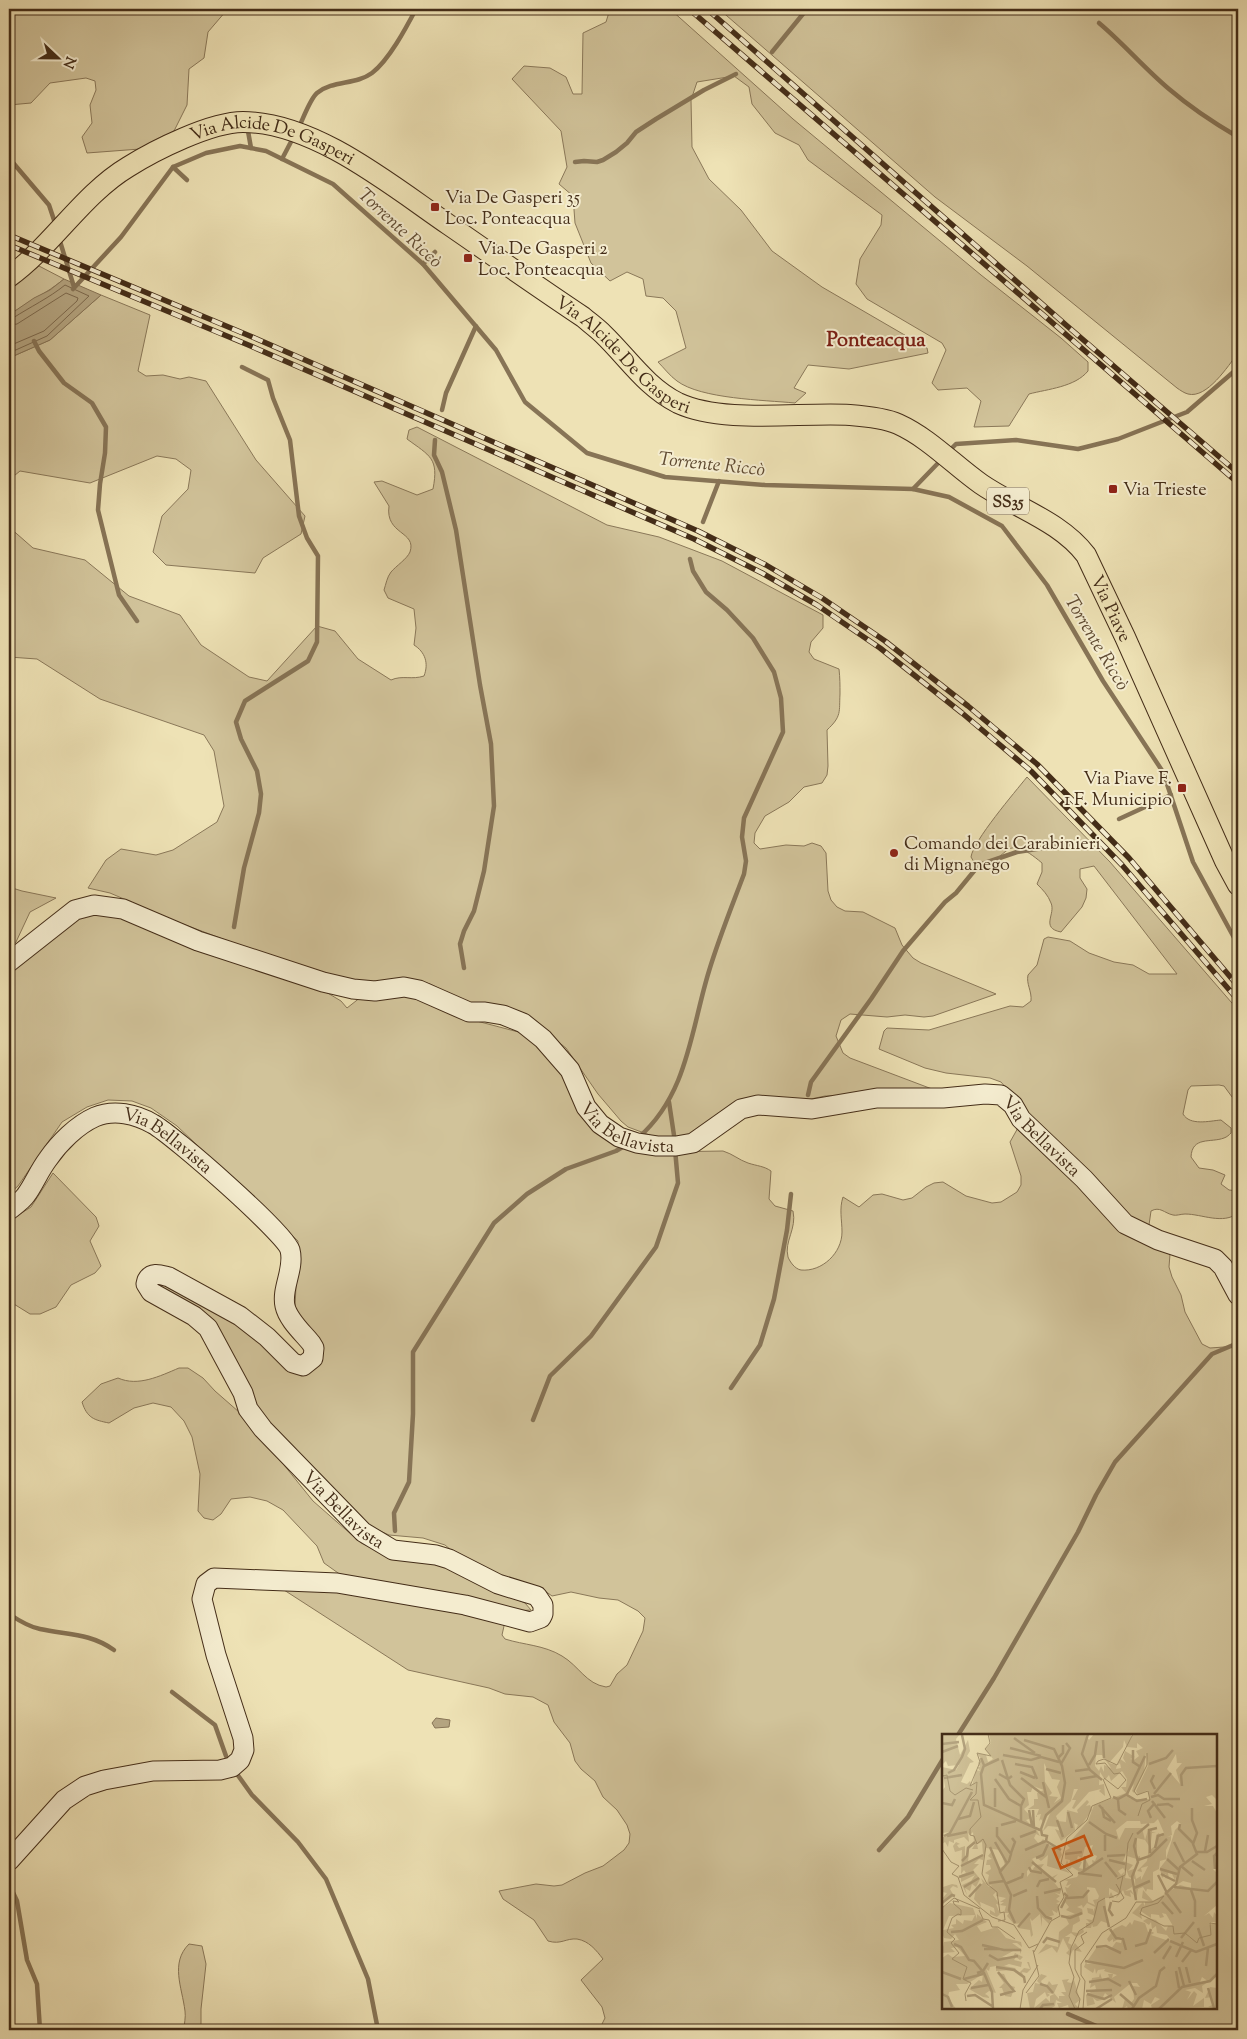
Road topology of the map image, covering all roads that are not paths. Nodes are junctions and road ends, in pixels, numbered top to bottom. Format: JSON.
{"nodes":[{"id":1,"x":9,"y":277,"type":"edge"},
{"id":2,"x":959,"y":467,"type":"joint"},
{"id":3,"x":1238,"y":885,"type":"edge"},
{"id":4,"x":9,"y":962,"type":"edge"},
{"id":5,"x":9,"y":1210,"type":"edge"},
{"id":6,"x":1238,"y":1295,"type":"edge"},
{"id":7,"x":9,"y":1861,"type":"edge"}],
"edges":[{"from":1,"to":2,"type":"main road","name":"Via Alcide De Gasperi","number":"SS35"},
{"from":2,"to":3,"type":"main road","name":"Via Piave","number":"SS35"},
{"from":4,"to":6,"type":"street","name":"Via Bellavista"},
{"from":5,"to":7,"type":"street","name":"Via Bellavista"}]}
